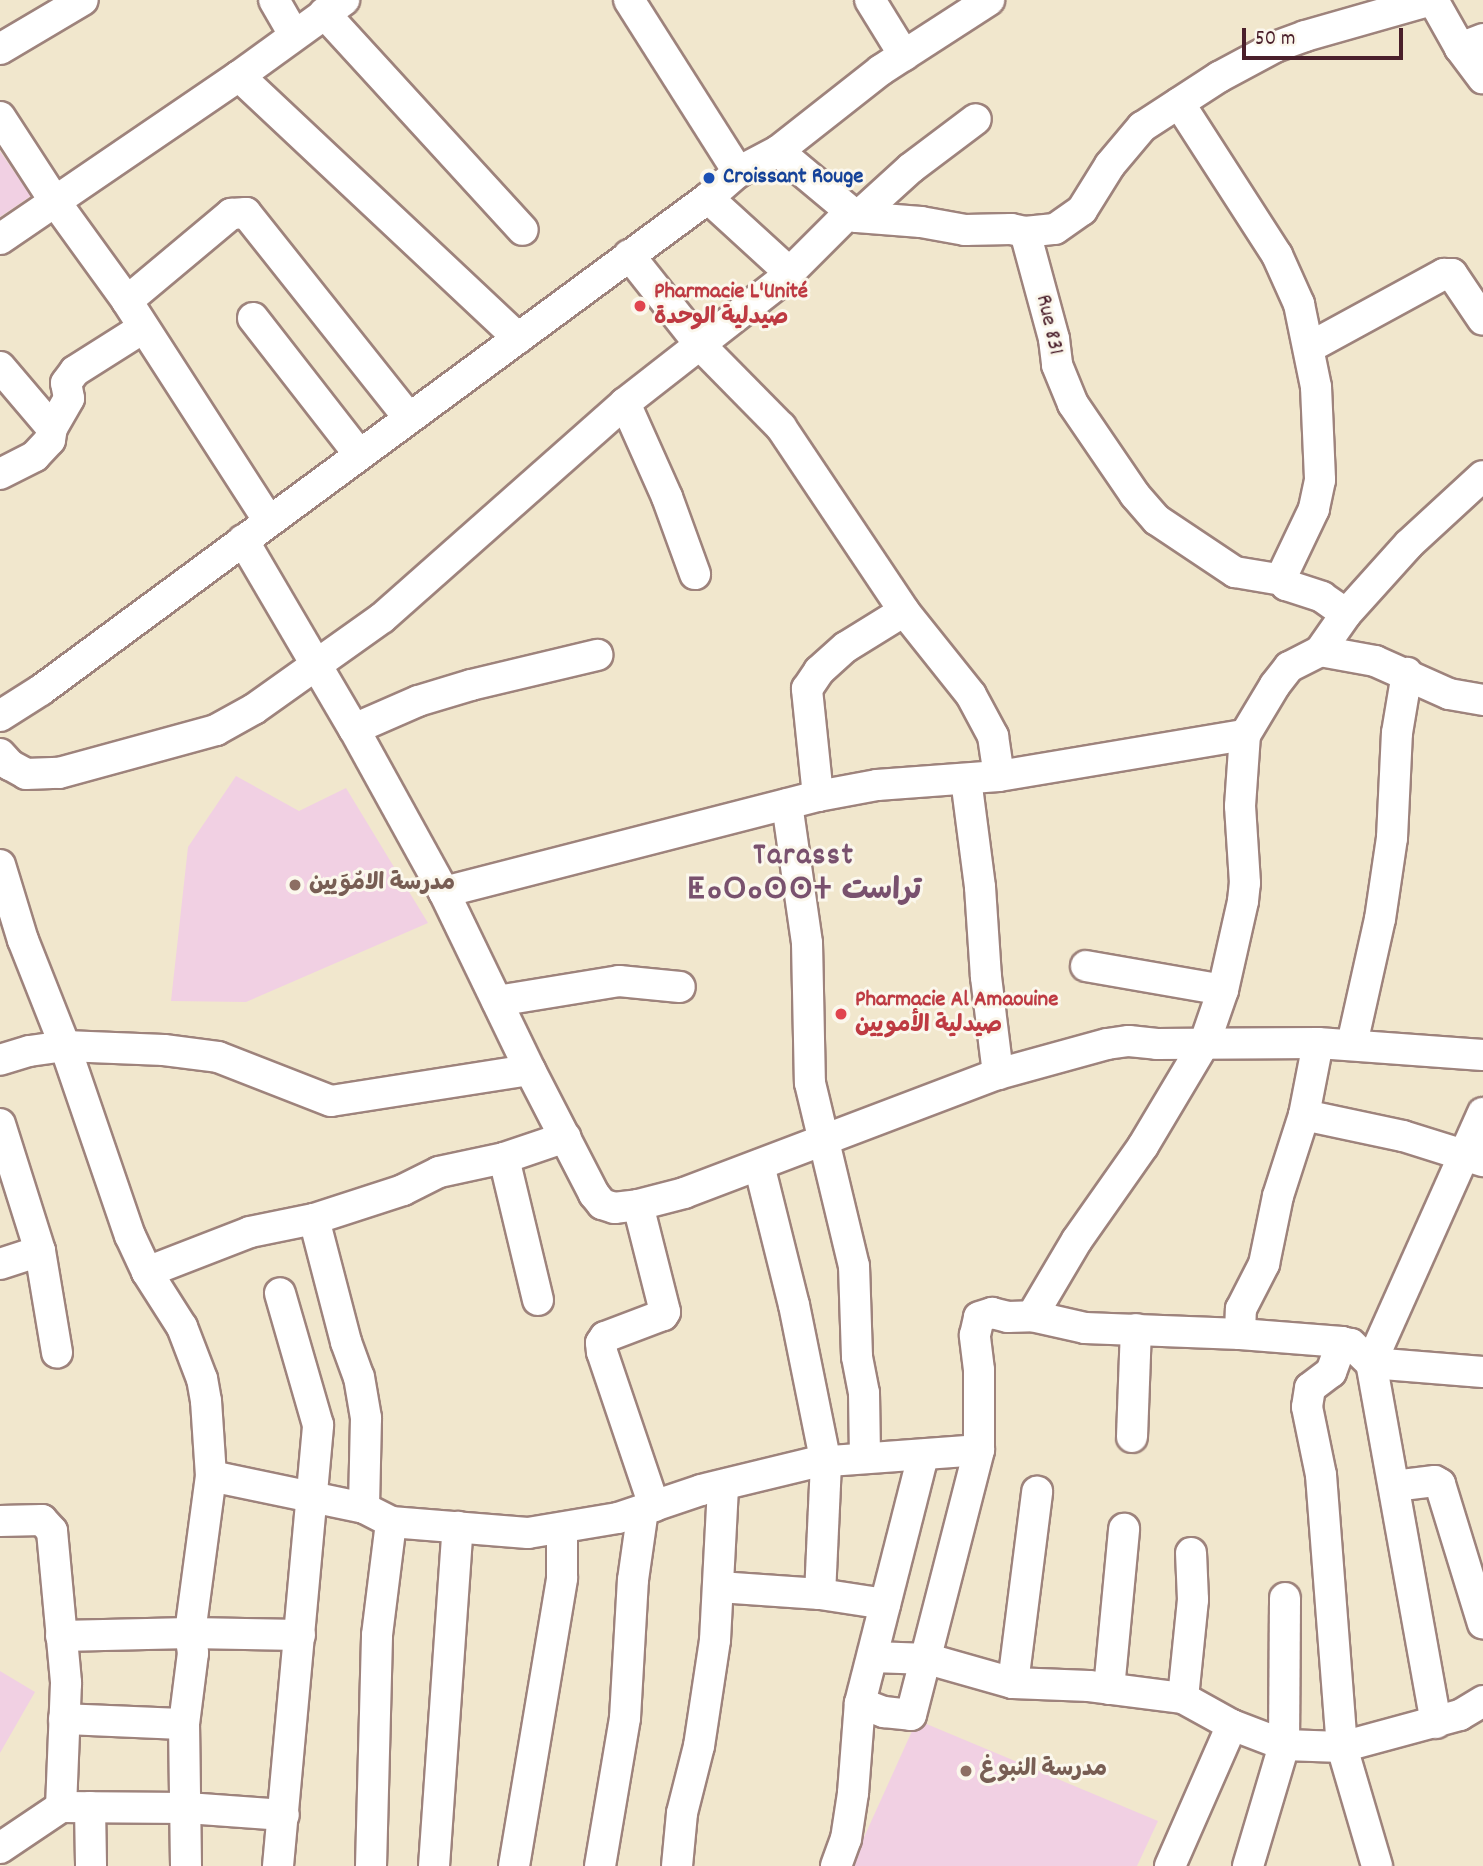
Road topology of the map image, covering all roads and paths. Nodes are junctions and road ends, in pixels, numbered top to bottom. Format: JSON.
{"nodes":[{"id":1,"x":83,"y":0,"type":"edge"},
{"id":2,"x":274,"y":0,"type":"edge"},
{"id":3,"x":629,"y":0,"type":"edge"},
{"id":4,"x":870,"y":0,"type":"edge"},
{"id":5,"x":989,"y":0,"type":"edge"},
{"id":6,"x":1432,"y":0,"type":"edge"},
{"id":7,"x":334,"y":6,"type":"edge"},
{"id":8,"x":295,"y":34,"type":"junction"},
{"id":9,"x":1472,"y":43,"type":"edge"},
{"id":10,"x":0,"y":49,"type":"edge"},
{"id":11,"x":904,"y":55,"type":"junction"},
{"id":12,"x":239,"y":76,"type":"junction"},
{"id":13,"x":1483,"y":78,"type":"edge"},
{"id":14,"x":1179,"y":103,"type":"junction"},
{"id":15,"x":0,"y":117,"type":"edge"},
{"id":16,"x":976,"y":119,"type":"dead end"},
{"id":17,"x":778,"y":151,"type":"junction"},
{"id":18,"x":738,"y":172,"type":"junction"},
{"id":19,"x":709,"y":198,"type":"junction"},
{"id":20,"x":54,"y":201,"type":"junction"},
{"id":21,"x":853,"y":215,"type":"junction"},
{"id":22,"x":523,"y":230,"type":"dead end"},
{"id":23,"x":1025,"y":232,"type":"junction"},
{"id":24,"x":0,"y":239,"type":"edge"},
{"id":25,"x":629,"y":255,"type":"junction"},
{"id":26,"x":788,"y":271,"type":"junction"},
{"id":27,"x":127,"y":301,"type":"junction"},
{"id":28,"x":253,"y":318,"type":"dead end"},
{"id":29,"x":1483,"y":320,"type":"edge"},
{"id":30,"x":143,"y":328,"type":"junction"},
{"id":31,"x":518,"y":338,"type":"junction"},
{"id":32,"x":701,"y":346,"type":"junction"},
{"id":33,"x":1310,"y":347,"type":"junction"},
{"id":34,"x":0,"y":367,"type":"edge"},
{"id":35,"x":625,"y":403,"type":"junction"},
{"id":36,"x":409,"y":418,"type":"junction"},
{"id":37,"x":52,"y":428,"type":"junction"},
{"id":38,"x":359,"y":454,"type":"junction"},
{"id":39,"x":0,"y":474,"type":"edge"},
{"id":40,"x":1483,"y":476,"type":"edge"},
{"id":41,"x":268,"y":521,"type":"junction"},
{"id":42,"x":243,"y":540,"type":"junction"},
{"id":43,"x":695,"y":574,"type":"dead end"},
{"id":44,"x":1283,"y":580,"type":"junction"},
{"id":45,"x":904,"y":611,"type":"junction"},
{"id":46,"x":1346,"y":614,"type":"junction"},
{"id":47,"x":1320,"y":651,"type":"junction"},
{"id":48,"x":597,"y":655,"type":"dead end"},
{"id":49,"x":315,"y":664,"type":"junction"},
{"id":50,"x":1407,"y":673,"type":"junction"},
{"id":51,"x":1483,"y":700,"type":"edge"},
{"id":52,"x":0,"y":716,"type":"edge"},
{"id":53,"x":355,"y":729,"type":"junction"},
{"id":54,"x":1245,"y":735,"type":"junction"},
{"id":55,"x":0,"y":754,"type":"edge"},
{"id":56,"x":999,"y":776,"type":"junction"},
{"id":57,"x":966,"y":779,"type":"junction"},
{"id":58,"x":818,"y":796,"type":"junction"},
{"id":59,"x":787,"y":804,"type":"junction"},
{"id":60,"x":0,"y":865,"type":"edge"},
{"id":61,"x":444,"y":892,"type":"junction"},
{"id":62,"x":1086,"y":965,"type":"dead end"},
{"id":63,"x":680,"y":987,"type":"dead end"},
{"id":64,"x":1223,"y":990,"type":"junction"},
{"id":65,"x":497,"y":1001,"type":"junction"},
{"id":66,"x":1205,"y":1042,"type":"junction"},
{"id":67,"x":1318,"y":1043,"type":"junction"},
{"id":68,"x":1352,"y":1044,"type":"junction"},
{"id":69,"x":65,"y":1046,"type":"junction"},
{"id":70,"x":1483,"y":1055,"type":"edge"},
{"id":71,"x":0,"y":1060,"type":"edge"},
{"id":72,"x":530,"y":1070,"type":"junction"},
{"id":73,"x":998,"y":1074,"type":"junction"},
{"id":74,"x":1483,"y":1114,"type":"edge"},
{"id":75,"x":1304,"y":1115,"type":"junction"},
{"id":76,"x":566,"y":1137,"type":"junction"},
{"id":77,"x":3,"y":1142,"type":"edge"},
{"id":78,"x":822,"y":1142,"type":"junction"},
{"id":79,"x":504,"y":1158,"type":"junction"},
{"id":80,"x":1474,"y":1159,"type":"edge"},
{"id":81,"x":759,"y":1165,"type":"junction"},
{"id":82,"x":638,"y":1205,"type":"junction"},
{"id":83,"x":314,"y":1219,"type":"junction"},
{"id":84,"x":40,"y":1251,"type":"junction"},
{"id":85,"x":0,"y":1264,"type":"edge"},
{"id":86,"x":147,"y":1272,"type":"junction"},
{"id":87,"x":280,"y":1293,"type":"dead end"},
{"id":88,"x":538,"y":1300,"type":"dead end"},
{"id":89,"x":1032,"y":1316,"type":"junction"},
{"id":90,"x":1136,"y":1329,"type":"junction"},
{"id":91,"x":1240,"y":1334,"type":"junction"},
{"id":92,"x":1342,"y":1342,"type":"junction"},
{"id":93,"x":57,"y":1353,"type":"dead end"},
{"id":94,"x":1371,"y":1363,"type":"junction"},
{"id":95,"x":1483,"y":1371,"type":"edge"},
{"id":96,"x":1132,"y":1437,"type":"dead end"},
{"id":97,"x":979,"y":1450,"type":"junction"},
{"id":98,"x":923,"y":1455,"type":"junction"},
{"id":99,"x":866,"y":1457,"type":"junction"},
{"id":100,"x":826,"y":1463,"type":"junction"},
{"id":101,"x":211,"y":1476,"type":"junction"},
{"id":102,"x":723,"y":1486,"type":"junction"},
{"id":103,"x":1394,"y":1486,"type":"junction"},
{"id":104,"x":1037,"y":1492,"type":"dead end"},
{"id":105,"x":310,"y":1495,"type":"junction"},
{"id":106,"x":364,"y":1508,"type":"junction"},
{"id":107,"x":649,"y":1508,"type":"junction"},
{"id":108,"x":0,"y":1521,"type":"edge"},
{"id":109,"x":391,"y":1522,"type":"junction"},
{"id":110,"x":458,"y":1527,"type":"junction"},
{"id":111,"x":562,"y":1528,"type":"junction"},
{"id":112,"x":1124,"y":1529,"type":"dead end"},
{"id":113,"x":1191,"y":1553,"type":"dead end"},
{"id":114,"x":719,"y":1587,"type":"junction"},
{"id":115,"x":820,"y":1594,"type":"junction"},
{"id":116,"x":1285,"y":1598,"type":"dead end"},
{"id":117,"x":885,"y":1604,"type":"junction"},
{"id":118,"x":1483,"y":1624,"type":"edge"},
{"id":119,"x":190,"y":1633,"type":"junction"},
{"id":120,"x":300,"y":1635,"type":"junction"},
{"id":121,"x":61,"y":1636,"type":"junction"},
{"id":122,"x":873,"y":1657,"type":"junction"},
{"id":123,"x":928,"y":1659,"type":"junction"},
{"id":124,"x":1013,"y":1684,"type":"junction"},
{"id":125,"x":1109,"y":1689,"type":"junction"},
{"id":126,"x":1183,"y":1698,"type":"junction"},
{"id":127,"x":1483,"y":1701,"type":"edge"},
{"id":128,"x":860,"y":1703,"type":"junction"},
{"id":129,"x":64,"y":1719,"type":"junction"},
{"id":130,"x":1436,"y":1723,"type":"junction"},
{"id":131,"x":184,"y":1724,"type":"junction"},
{"id":132,"x":1232,"y":1725,"type":"junction"},
{"id":133,"x":1284,"y":1745,"type":"junction"},
{"id":134,"x":1342,"y":1747,"type":"junction"},
{"id":135,"x":76,"y":1807,"type":"junction"},
{"id":136,"x":187,"y":1808,"type":"junction"},
{"id":137,"x":284,"y":1815,"type":"junction"},
{"id":138,"x":0,"y":1847,"type":"edge"},
{"id":139,"x":91,"y":1866,"type":"edge"},
{"id":140,"x":186,"y":1866,"type":"edge"},
{"id":141,"x":278,"y":1866,"type":"edge"},
{"id":142,"x":371,"y":1866,"type":"edge"},
{"id":143,"x":434,"y":1866,"type":"edge"},
{"id":144,"x":513,"y":1866,"type":"edge"},
{"id":145,"x":600,"y":1866,"type":"edge"},
{"id":146,"x":677,"y":1866,"type":"edge"},
{"id":147,"x":836,"y":1866,"type":"edge"},
{"id":148,"x":1170,"y":1866,"type":"edge"},
{"id":149,"x":1248,"y":1866,"type":"edge"},
{"id":150,"x":1377,"y":1866,"type":"edge"}],
"edges":[{"from":1,"to":10,"type":"street"},
{"from":2,"to":8,"type":"street"},
{"from":3,"to":18,"type":"street"},
{"from":4,"to":11,"type":"street"},
{"from":5,"to":11,"type":"street"},
{"from":6,"to":9,"type":"street"},
{"from":6,"to":14,"type":"street"},
{"from":7,"to":8,"type":"street"},
{"from":7,"to":22,"type":"street"},
{"from":8,"to":12,"type":"street"},
{"from":9,"to":13,"type":"street"},
{"from":11,"to":17,"type":"street"},
{"from":12,"to":20,"type":"street"},
{"from":12,"to":31,"type":"street"},
{"from":14,"to":23,"type":"street"},
{"from":14,"to":33,"type":"street"},
{"from":15,"to":20,"type":"street"},
{"from":16,"to":21,"type":"street"},
{"from":17,"to":18,"type":"street"},
{"from":17,"to":21,"type":"street"},
{"from":18,"to":19,"type":"street"},
{"from":19,"to":25,"type":"street"},
{"from":19,"to":26,"type":"street"},
{"from":20,"to":24,"type":"street"},
{"from":20,"to":27,"type":"street"},
{"from":21,"to":23,"type":"street"},
{"from":21,"to":26,"type":"street"},
{"from":23,"to":44,"type":"street","name":"Rue 831"},
{"from":25,"to":31,"type":"street"},
{"from":25,"to":32,"type":"street"},
{"from":26,"to":32,"type":"street"},
{"from":27,"to":30,"type":"street"},
{"from":27,"to":36,"type":"street"},
{"from":28,"to":38,"type":"street"},
{"from":29,"to":33,"type":"street"},
{"from":30,"to":37,"type":"street"},
{"from":30,"to":41,"type":"street"},
{"from":31,"to":36,"type":"street"},
{"from":32,"to":35,"type":"street"},
{"from":32,"to":45,"type":"street"},
{"from":33,"to":44,"type":"street"},
{"from":34,"to":37,"type":"street"},
{"from":35,"to":43,"type":"street"},
{"from":35,"to":49,"type":"street"},
{"from":36,"to":38,"type":"street"},
{"from":37,"to":39,"type":"street"},
{"from":38,"to":41,"type":"street"},
{"from":40,"to":46,"type":"street"},
{"from":41,"to":42,"type":"street"},
{"from":42,"to":49,"type":"street"},
{"from":42,"to":52,"type":"street"},
{"from":44,"to":46,"type":"street","name":"Rue 831"},
{"from":45,"to":56,"type":"street"},
{"from":45,"to":58,"type":"street"},
{"from":46,"to":47,"type":"street"},
{"from":47,"to":50,"type":"street"},
{"from":47,"to":54,"type":"street"},
{"from":48,"to":53,"type":"street"},
{"from":49,"to":53,"type":"street"},
{"from":49,"to":55,"type":"street"},
{"from":50,"to":51,"type":"street"},
{"from":50,"to":68,"type":"street"},
{"from":53,"to":61,"type":"street"},
{"from":54,"to":56,"type":"street"},
{"from":54,"to":64,"type":"street"},
{"from":56,"to":57,"type":"street"},
{"from":57,"to":58,"type":"street"},
{"from":57,"to":73,"type":"street"},
{"from":58,"to":59,"type":"street"},
{"from":59,"to":61,"type":"street"},
{"from":59,"to":78,"type":"street"},
{"from":60,"to":69,"type":"street"},
{"from":61,"to":65,"type":"street"},
{"from":62,"to":64,"type":"street"},
{"from":63,"to":65,"type":"street"},
{"from":64,"to":66,"type":"street"},
{"from":65,"to":72,"type":"street"},
{"from":66,"to":67,"type":"street"},
{"from":66,"to":73,"type":"street"},
{"from":66,"to":89,"type":"street"},
{"from":67,"to":68,"type":"street"},
{"from":67,"to":75,"type":"street"},
{"from":68,"to":70,"type":"street"},
{"from":69,"to":71,"type":"street"},
{"from":69,"to":72,"type":"street"},
{"from":69,"to":86,"type":"street"},
{"from":72,"to":76,"type":"street"},
{"from":73,"to":78,"type":"street"},
{"from":74,"to":80,"type":"street"},
{"from":75,"to":80,"type":"street"},
{"from":75,"to":91,"type":"street"},
{"from":76,"to":79,"type":"street"},
{"from":76,"to":82,"type":"street"},
{"from":77,"to":84,"type":"street"},
{"from":78,"to":81,"type":"street"},
{"from":78,"to":99,"type":"street"},
{"from":79,"to":83,"type":"street"},
{"from":79,"to":88,"type":"street"},
{"from":80,"to":94,"type":"street"},
{"from":81,"to":82,"type":"street"},
{"from":81,"to":100,"type":"street"},
{"from":82,"to":107,"type":"street"},
{"from":83,"to":86,"type":"street"},
{"from":83,"to":106,"type":"street"},
{"from":84,"to":85,"type":"street"},
{"from":84,"to":93,"type":"street"},
{"from":86,"to":101,"type":"street"},
{"from":87,"to":105,"type":"street"},
{"from":89,"to":90,"type":"street"},
{"from":89,"to":97,"type":"street"},
{"from":90,"to":91,"type":"street"},
{"from":90,"to":96,"type":"street"},
{"from":91,"to":92,"type":"street"},
{"from":92,"to":94,"type":"street"},
{"from":92,"to":134,"type":"street"},
{"from":94,"to":95,"type":"street"},
{"from":94,"to":103,"type":"street"},
{"from":97,"to":98,"type":"street"},
{"from":97,"to":123,"type":"street"},
{"from":98,"to":99,"type":"street"},
{"from":98,"to":117,"type":"street"},
{"from":99,"to":100,"type":"street"},
{"from":100,"to":102,"type":"street"},
{"from":100,"to":115,"type":"street"},
{"from":101,"to":105,"type":"street"},
{"from":101,"to":119,"type":"street"},
{"from":102,"to":107,"type":"street"},
{"from":102,"to":114,"type":"street"},
{"from":103,"to":118,"type":"street"},
{"from":103,"to":130,"type":"street"},
{"from":104,"to":124,"type":"street"},
{"from":105,"to":106,"type":"street"},
{"from":105,"to":120,"type":"street"},
{"from":106,"to":109,"type":"street"},
{"from":107,"to":111,"type":"street"},
{"from":107,"to":145,"type":"street"},
{"from":108,"to":121,"type":"street"},
{"from":109,"to":110,"type":"street"},
{"from":109,"to":142,"type":"street"},
{"from":110,"to":111,"type":"street"},
{"from":110,"to":143,"type":"street"},
{"from":111,"to":144,"type":"street"},
{"from":112,"to":125,"type":"street"},
{"from":113,"to":126,"type":"street"},
{"from":114,"to":115,"type":"street"},
{"from":114,"to":146,"type":"street"},
{"from":115,"to":117,"type":"street"},
{"from":116,"to":133,"type":"street"},
{"from":117,"to":122,"type":"street"},
{"from":119,"to":120,"type":"street"},
{"from":119,"to":121,"type":"street"},
{"from":119,"to":131,"type":"street"},
{"from":120,"to":137,"type":"street"},
{"from":121,"to":129,"type":"street"},
{"from":122,"to":123,"type":"street"},
{"from":122,"to":128,"type":"street"},
{"from":123,"to":124,"type":"street"},
{"from":123,"to":128,"type":"street"},
{"from":124,"to":125,"type":"street"},
{"from":125,"to":126,"type":"street"},
{"from":126,"to":132,"type":"street"},
{"from":127,"to":130,"type":"street"},
{"from":128,"to":147,"type":"street"},
{"from":129,"to":131,"type":"street"},
{"from":129,"to":135,"type":"street"},
{"from":130,"to":134,"type":"street"},
{"from":131,"to":136,"type":"street"},
{"from":132,"to":133,"type":"street"},
{"from":132,"to":148,"type":"street"},
{"from":133,"to":134,"type":"street"},
{"from":133,"to":149,"type":"street"},
{"from":134,"to":150,"type":"street"},
{"from":135,"to":136,"type":"street"},
{"from":135,"to":138,"type":"street"},
{"from":135,"to":139,"type":"street"},
{"from":136,"to":137,"type":"street"},
{"from":136,"to":140,"type":"street"},
{"from":137,"to":141,"type":"street"}]}
